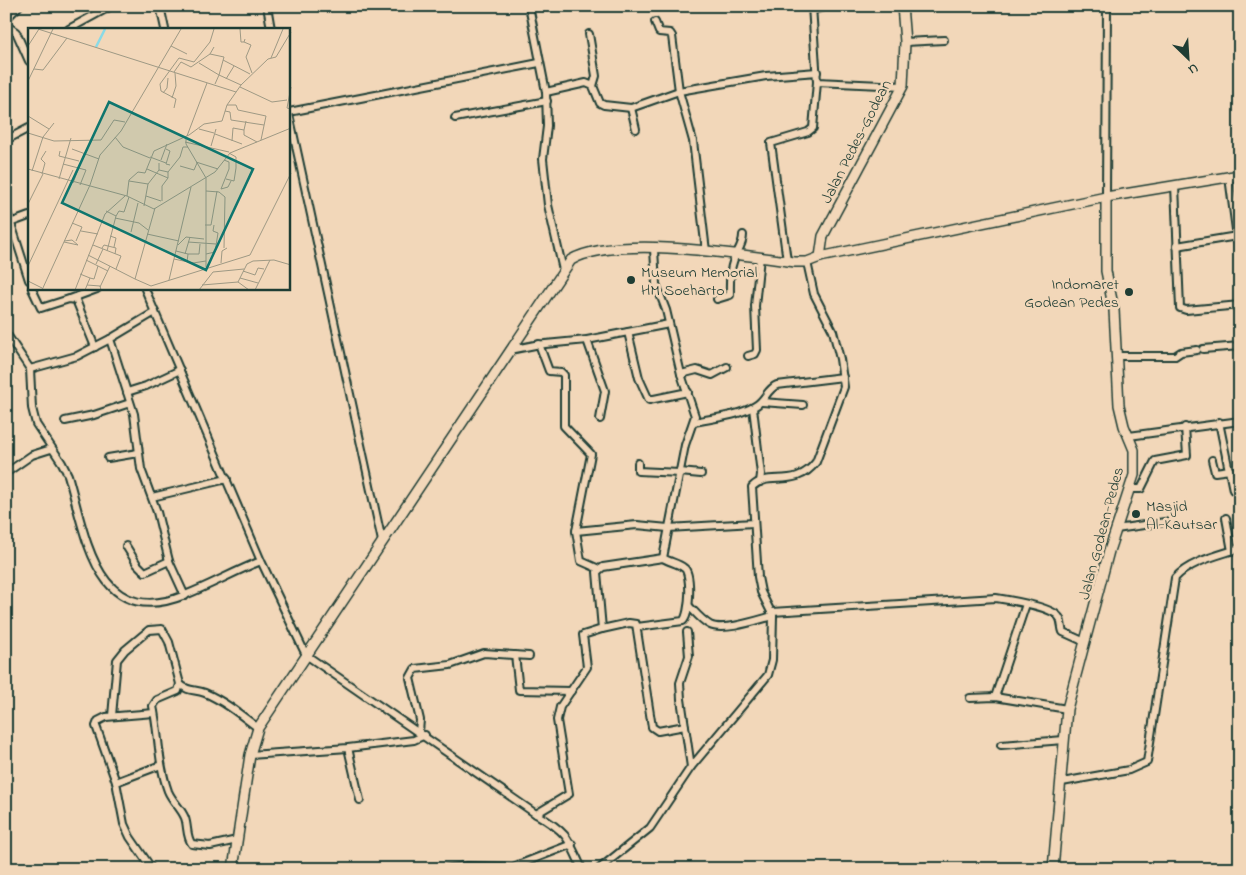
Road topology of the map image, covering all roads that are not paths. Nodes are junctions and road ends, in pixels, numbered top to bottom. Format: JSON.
{"nodes":[{"id":1,"x":19,"y":6,"type":"edge"},
{"id":2,"x":111,"y":6,"type":"edge"},
{"id":3,"x":160,"y":6,"type":"edge"},
{"id":4,"x":267,"y":6,"type":"edge"},
{"id":5,"x":529,"y":6,"type":"edge"},
{"id":6,"x":830,"y":6,"type":"edge"},
{"id":7,"x":902,"y":6,"type":"edge"},
{"id":8,"x":1107,"y":6,"type":"edge"},
{"id":9,"x":812,"y":8,"type":"edge"},
{"id":10,"x":6,"y":19,"type":"edge"},
{"id":11,"x":655,"y":22,"type":"dead end"},
{"id":12,"x":6,"y":25,"type":"edge"},
{"id":13,"x":72,"y":28,"type":"edge"},
{"id":14,"x":165,"y":28,"type":"edge"},
{"id":15,"x":271,"y":28,"type":"edge"},
{"id":16,"x":589,"y":34,"type":"dead end"},
{"id":17,"x":944,"y":40,"type":"dead end"},
{"id":18,"x":906,"y":42,"type":"junction"},
{"id":19,"x":28,"y":60,"type":"edge"},
{"id":20,"x":539,"y":63,"type":"junction"},
{"id":21,"x":818,"y":72,"type":"junction"},
{"id":22,"x":817,"y":82,"type":"junction"},
{"id":23,"x":593,"y":86,"type":"junction"},
{"id":24,"x":903,"y":86,"type":"junction"},
{"id":25,"x":679,"y":91,"type":"junction"},
{"id":26,"x":546,"y":92,"type":"junction"},
{"id":27,"x":547,"y":101,"type":"junction"},
{"id":28,"x":631,"y":108,"type":"junction"},
{"id":29,"x":290,"y":113,"type":"edge"},
{"id":30,"x":290,"y":118,"type":"edge"},
{"id":31,"x":455,"y":118,"type":"dead end"},
{"id":32,"x":28,"y":129,"type":"edge"},
{"id":33,"x":636,"y":129,"type":"dead end"},
{"id":34,"x":6,"y":140,"type":"edge"},
{"id":35,"x":1240,"y":175,"type":"edge"},
{"id":36,"x":1229,"y":177,"type":"junction"},
{"id":37,"x":1175,"y":185,"type":"junction"},
{"id":38,"x":1106,"y":197,"type":"junction"},
{"id":39,"x":6,"y":208,"type":"edge"},
{"id":40,"x":28,"y":216,"type":"edge"},
{"id":41,"x":10,"y":223,"type":"junction"},
{"id":42,"x":742,"y":235,"type":"dead end"},
{"id":43,"x":1237,"y":236,"type":"junction"},
{"id":44,"x":1177,"y":246,"type":"junction"},
{"id":45,"x":654,"y":249,"type":"junction"},
{"id":46,"x":706,"y":251,"type":"junction"},
{"id":47,"x":736,"y":254,"type":"junction"},
{"id":48,"x":760,"y":257,"type":"junction"},
{"id":49,"x":820,"y":257,"type":"junction"},
{"id":50,"x":1240,"y":260,"type":"edge"},
{"id":51,"x":788,"y":261,"type":"junction"},
{"id":52,"x":807,"y":262,"type":"junction"},
{"id":53,"x":563,"y":270,"type":"junction"},
{"id":54,"x":28,"y":277,"type":"edge"},
{"id":55,"x":32,"y":290,"type":"edge"},
{"id":56,"x":94,"y":290,"type":"edge"},
{"id":57,"x":145,"y":290,"type":"edge"},
{"id":58,"x":69,"y":299,"type":"junction"},
{"id":59,"x":717,"y":299,"type":"dead end"},
{"id":60,"x":1240,"y":305,"type":"edge"},
{"id":61,"x":155,"y":312,"type":"junction"},
{"id":62,"x":669,"y":324,"type":"junction"},
{"id":63,"x":628,"y":332,"type":"junction"},
{"id":64,"x":6,"y":333,"type":"edge"},
{"id":65,"x":110,"y":339,"type":"junction"},
{"id":66,"x":587,"y":340,"type":"junction"},
{"id":67,"x":539,"y":344,"type":"junction"},
{"id":68,"x":1240,"y":346,"type":"edge"},
{"id":69,"x":94,"y":347,"type":"junction"},
{"id":70,"x":510,"y":350,"type":"junction"},
{"id":71,"x":748,"y":356,"type":"dead end"},
{"id":72,"x":1117,"y":356,"type":"junction"},
{"id":73,"x":727,"y":367,"type":"dead end"},
{"id":74,"x":30,"y":369,"type":"junction"},
{"id":75,"x":180,"y":370,"type":"junction"},
{"id":76,"x":681,"y":374,"type":"junction"},
{"id":77,"x":843,"y":377,"type":"junction"},
{"id":78,"x":127,"y":392,"type":"junction"},
{"id":79,"x":688,"y":392,"type":"junction"},
{"id":80,"x":762,"y":402,"type":"junction"},
{"id":81,"x":130,"y":403,"type":"junction"},
{"id":82,"x":803,"y":405,"type":"dead end"},
{"id":83,"x":754,"y":408,"type":"junction"},
{"id":84,"x":600,"y":420,"type":"dead end"},
{"id":85,"x":65,"y":421,"type":"dead end"},
{"id":86,"x":1240,"y":421,"type":"edge"},
{"id":87,"x":694,"y":422,"type":"junction"},
{"id":88,"x":1219,"y":422,"type":"junction"},
{"id":89,"x":1185,"y":427,"type":"junction"},
{"id":90,"x":1129,"y":436,"type":"junction"},
{"id":91,"x":51,"y":448,"type":"junction"},
{"id":92,"x":138,"y":453,"type":"junction"},
{"id":93,"x":108,"y":458,"type":"dead end"},
{"id":94,"x":1212,"y":460,"type":"dead end"},
{"id":95,"x":638,"y":463,"type":"dead end"},
{"id":96,"x":1230,"y":470,"type":"junction"},
{"id":97,"x":6,"y":473,"type":"edge"},
{"id":98,"x":680,"y":473,"type":"junction"},
{"id":99,"x":701,"y":474,"type":"dead end"},
{"id":100,"x":227,"y":479,"type":"junction"},
{"id":101,"x":760,"y":482,"type":"junction"},
{"id":102,"x":1130,"y":489,"type":"junction"},
{"id":103,"x":1233,"y":490,"type":"dead end"},
{"id":104,"x":152,"y":497,"type":"junction"},
{"id":105,"x":1226,"y":518,"type":"dead end"},
{"id":106,"x":1166,"y":522,"type":"dead end"},
{"id":107,"x":754,"y":523,"type":"junction"},
{"id":108,"x":668,"y":528,"type":"junction"},
{"id":109,"x":1116,"y":529,"type":"junction"},
{"id":110,"x":576,"y":531,"type":"junction"},
{"id":111,"x":382,"y":541,"type":"junction"},
{"id":112,"x":126,"y":546,"type":"dead end"},
{"id":113,"x":1240,"y":548,"type":"edge"},
{"id":114,"x":1232,"y":551,"type":"junction"},
{"id":115,"x":662,"y":558,"type":"junction"},
{"id":116,"x":169,"y":561,"type":"junction"},
{"id":117,"x":261,"y":561,"type":"junction"},
{"id":118,"x":599,"y":569,"type":"junction"},
{"id":119,"x":185,"y":596,"type":"junction"},
{"id":120,"x":1026,"y":604,"type":"junction"},
{"id":121,"x":689,"y":606,"type":"junction"},
{"id":122,"x":772,"y":614,"type":"junction"},
{"id":123,"x":637,"y":627,"type":"junction"},
{"id":124,"x":602,"y":629,"type":"junction"},
{"id":125,"x":687,"y":632,"type":"dead end"},
{"id":126,"x":1085,"y":642,"type":"junction"},
{"id":127,"x":515,"y":654,"type":"junction"},
{"id":128,"x":306,"y":655,"type":"junction"},
{"id":129,"x":529,"y":656,"type":"dead end"},
{"id":130,"x":180,"y":684,"type":"junction"},
{"id":131,"x":571,"y":691,"type":"junction"},
{"id":132,"x":996,"y":697,"type":"junction"},
{"id":133,"x":970,"y":698,"type":"dead end"},
{"id":134,"x":1067,"y":709,"type":"junction"},
{"id":135,"x":154,"y":713,"type":"junction"},
{"id":136,"x":112,"y":716,"type":"junction"},
{"id":137,"x":685,"y":726,"type":"junction"},
{"id":138,"x":258,"y":728,"type":"junction"},
{"id":139,"x":422,"y":734,"type":"junction"},
{"id":140,"x":1064,"y":740,"type":"junction"},
{"id":141,"x":1001,"y":745,"type":"dead end"},
{"id":142,"x":348,"y":748,"type":"junction"},
{"id":143,"x":250,"y":755,"type":"junction"},
{"id":144,"x":161,"y":766,"type":"junction"},
{"id":145,"x":691,"y":768,"type":"junction"},
{"id":146,"x":116,"y":782,"type":"junction"},
{"id":147,"x":1062,"y":782,"type":"junction"},
{"id":148,"x":360,"y":800,"type":"dead end"},
{"id":149,"x":536,"y":814,"type":"junction"},
{"id":150,"x":237,"y":840,"type":"junction"},
{"id":151,"x":572,"y":844,"type":"junction"},
{"id":152,"x":152,"y":869,"type":"edge"},
{"id":153,"x":233,"y":869,"type":"edge"},
{"id":154,"x":443,"y":869,"type":"edge"},
{"id":155,"x":582,"y":869,"type":"edge"},
{"id":156,"x":599,"y":869,"type":"edge"},
{"id":157,"x":1053,"y":869,"type":"edge"}],
"edges":[{"from":1,"to":10,"type":"street"},
{"from":2,"to":13,"type":"street"},
{"from":3,"to":14,"type":"street"},
{"from":4,"to":15,"type":"street"},
{"from":5,"to":20,"type":"street"},
{"from":6,"to":9,"type":"street"},
{"from":7,"to":18,"type":"street","name":"Jalan Pedes-Godean"},
{"from":8,"to":38,"type":"street"},
{"from":9,"to":21,"type":"street"},
{"from":11,"to":25,"type":"street"},
{"from":12,"to":19,"type":"street"},
{"from":16,"to":23,"type":"street"},
{"from":17,"to":18,"type":"street"},
{"from":18,"to":24,"type":"street","name":"Jalan Pedes-Godean"},
{"from":20,"to":26,"type":"street"},
{"from":20,"to":29,"type":"street"},
{"from":21,"to":22,"type":"street"},
{"from":21,"to":25,"type":"street"},
{"from":22,"to":24,"type":"street"},
{"from":22,"to":51,"type":"street"},
{"from":23,"to":26,"type":"street"},
{"from":23,"to":28,"type":"street"},
{"from":24,"to":49,"type":"street","name":"Jalan Pedes-Godean"},
{"from":25,"to":28,"type":"street"},
{"from":25,"to":46,"type":"street"},
{"from":26,"to":27,"type":"street"},
{"from":27,"to":31,"type":"street"},
{"from":27,"to":53,"type":"street"},
{"from":28,"to":33,"type":"street"},
{"from":30,"to":111,"type":"street"},
{"from":32,"to":34,"type":"street"},
{"from":35,"to":36,"type":"street"},
{"from":36,"to":37,"type":"street"},
{"from":36,"to":43,"type":"street"},
{"from":37,"to":38,"type":"street"},
{"from":37,"to":44,"type":"street"},
{"from":38,"to":49,"type":"street"},
{"from":38,"to":72,"type":"street","name":"Jalan Godean-Pedes"},
{"from":39,"to":41,"type":"street"},
{"from":40,"to":41,"type":"street"},
{"from":41,"to":54,"type":"street"},
{"from":42,"to":47,"type":"street"},
{"from":43,"to":44,"type":"street"},
{"from":43,"to":50,"type":"street"},
{"from":44,"to":60,"type":"street"},
{"from":45,"to":46,"type":"street"},
{"from":45,"to":53,"type":"street"},
{"from":45,"to":62,"type":"street"},
{"from":46,"to":47,"type":"street"},
{"from":47,"to":48,"type":"street"},
{"from":47,"to":59,"type":"street"},
{"from":48,"to":51,"type":"street"},
{"from":48,"to":71,"type":"street"},
{"from":49,"to":52,"type":"street"},
{"from":51,"to":52,"type":"street"},
{"from":52,"to":77,"type":"street"},
{"from":53,"to":70,"type":"street"},
{"from":55,"to":58,"type":"street"},
{"from":56,"to":58,"type":"street"},
{"from":57,"to":61,"type":"street"},
{"from":58,"to":69,"type":"street"},
{"from":61,"to":65,"type":"street"},
{"from":61,"to":75,"type":"street"},
{"from":62,"to":63,"type":"street"},
{"from":62,"to":76,"type":"street"},
{"from":63,"to":66,"type":"street"},
{"from":63,"to":79,"type":"street"},
{"from":64,"to":74,"type":"street"},
{"from":65,"to":69,"type":"street"},
{"from":65,"to":78,"type":"street"},
{"from":66,"to":67,"type":"street"},
{"from":66,"to":84,"type":"street"},
{"from":67,"to":70,"type":"street"},
{"from":67,"to":110,"type":"street"},
{"from":68,"to":72,"type":"street"},
{"from":69,"to":74,"type":"street"},
{"from":70,"to":111,"type":"street"},
{"from":72,"to":90,"type":"street","name":"Jalan Godean-Pedes"},
{"from":73,"to":76,"type":"street"},
{"from":74,"to":91,"type":"street"},
{"from":75,"to":78,"type":"street"},
{"from":75,"to":100,"type":"street"},
{"from":76,"to":79,"type":"street"},
{"from":77,"to":80,"type":"street"},
{"from":77,"to":101,"type":"street"},
{"from":78,"to":81,"type":"street"},
{"from":79,"to":87,"type":"street"},
{"from":80,"to":82,"type":"street"},
{"from":80,"to":83,"type":"street"},
{"from":81,"to":85,"type":"street"},
{"from":81,"to":92,"type":"street"},
{"from":83,"to":87,"type":"street"},
{"from":83,"to":101,"type":"street"},
{"from":86,"to":88,"type":"street"},
{"from":87,"to":98,"type":"street"},
{"from":88,"to":89,"type":"street"},
{"from":88,"to":96,"type":"street"},
{"from":89,"to":90,"type":"street"},
{"from":89,"to":102,"type":"street"},
{"from":90,"to":102,"type":"street","name":"Jalan Godean-Pedes"},
{"from":91,"to":97,"type":"street"},
{"from":91,"to":119,"type":"street"},
{"from":92,"to":93,"type":"street"},
{"from":92,"to":104,"type":"street"},
{"from":94,"to":96,"type":"street"},
{"from":95,"to":98,"type":"street"},
{"from":96,"to":103,"type":"street"},
{"from":98,"to":99,"type":"street"},
{"from":98,"to":108,"type":"street"},
{"from":100,"to":104,"type":"street"},
{"from":100,"to":117,"type":"street"},
{"from":101,"to":107,"type":"street"},
{"from":102,"to":109,"type":"street","name":"Jalan Godean-Pedes"},
{"from":104,"to":116,"type":"street"},
{"from":105,"to":114,"type":"street"},
{"from":106,"to":109,"type":"street"},
{"from":107,"to":108,"type":"street"},
{"from":107,"to":122,"type":"street"},
{"from":108,"to":110,"type":"street"},
{"from":108,"to":115,"type":"street"},
{"from":109,"to":126,"type":"street","name":"Jalan Godean-Pedes"},
{"from":110,"to":118,"type":"street"},
{"from":111,"to":128,"type":"street"},
{"from":112,"to":116,"type":"street"},
{"from":113,"to":114,"type":"street"},
{"from":114,"to":147,"type":"street"},
{"from":115,"to":118,"type":"street"},
{"from":115,"to":121,"type":"street"},
{"from":116,"to":119,"type":"street"},
{"from":117,"to":119,"type":"street"},
{"from":117,"to":128,"type":"street"},
{"from":118,"to":124,"type":"street"},
{"from":120,"to":122,"type":"street"},
{"from":120,"to":126,"type":"street"},
{"from":120,"to":132,"type":"street"},
{"from":121,"to":122,"type":"street"},
{"from":121,"to":123,"type":"street"},
{"from":122,"to":145,"type":"street"},
{"from":123,"to":124,"type":"street"},
{"from":123,"to":137,"type":"street"},
{"from":124,"to":131,"type":"street"},
{"from":125,"to":137,"type":"street"},
{"from":126,"to":134,"type":"street","name":"Jalan Godean-Pedes"},
{"from":127,"to":129,"type":"street"},
{"from":127,"to":131,"type":"street"},
{"from":127,"to":139,"type":"street"},
{"from":128,"to":138,"type":"street"},
{"from":128,"to":139,"type":"street"},
{"from":130,"to":135,"type":"street"},
{"from":130,"to":136,"type":"street"},
{"from":130,"to":138,"type":"street"},
{"from":131,"to":149,"type":"street"},
{"from":132,"to":133,"type":"street"},
{"from":132,"to":134,"type":"street"},
{"from":134,"to":140,"type":"street","name":"Jalan Godean-Pedes"},
{"from":135,"to":136,"type":"street"},
{"from":135,"to":144,"type":"street"},
{"from":136,"to":146,"type":"street"},
{"from":137,"to":145,"type":"street"},
{"from":138,"to":143,"type":"street"},
{"from":139,"to":142,"type":"street"},
{"from":139,"to":149,"type":"street"},
{"from":140,"to":141,"type":"street"},
{"from":140,"to":147,"type":"street","name":"Jalan Godean-Pedes"},
{"from":142,"to":143,"type":"street"},
{"from":142,"to":148,"type":"street"},
{"from":143,"to":150,"type":"street"},
{"from":144,"to":146,"type":"street"},
{"from":144,"to":150,"type":"street"},
{"from":145,"to":156,"type":"street"},
{"from":146,"to":152,"type":"street"},
{"from":147,"to":157,"type":"street","name":"Jalan Godean-Pedes"},
{"from":149,"to":151,"type":"street"},
{"from":150,"to":153,"type":"street"},
{"from":151,"to":154,"type":"street"},
{"from":151,"to":155,"type":"street"}]}
